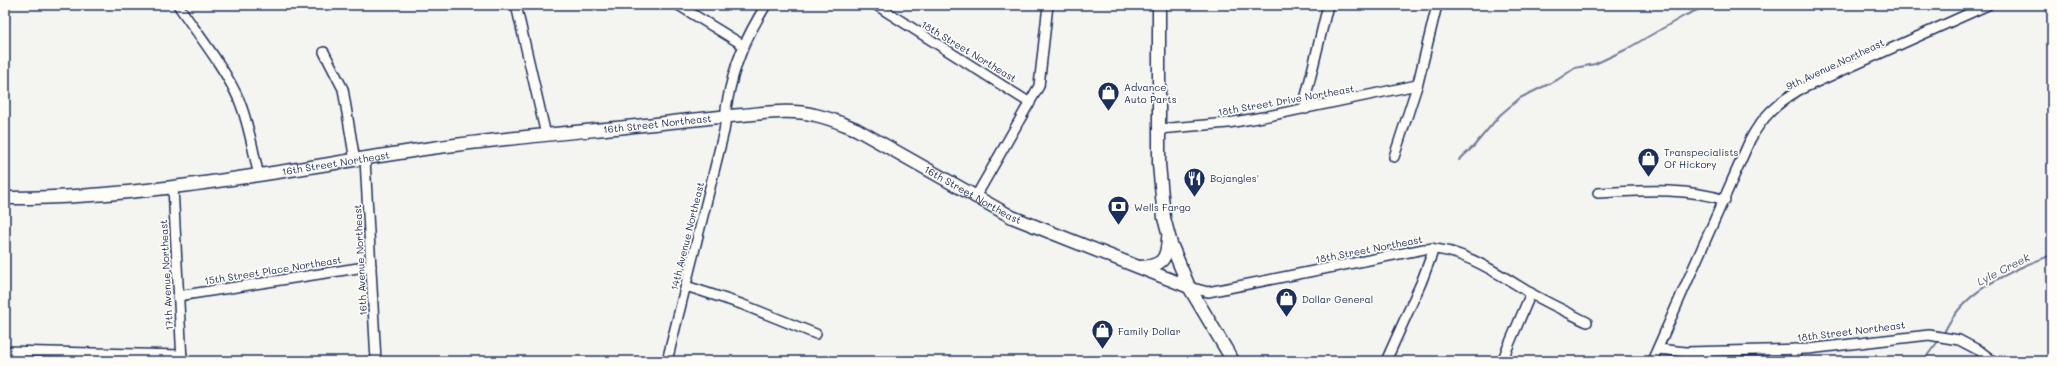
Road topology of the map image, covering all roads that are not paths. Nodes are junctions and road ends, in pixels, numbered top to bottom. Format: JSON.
{"nodes":[{"id":1,"x":178,"y":5,"type":"edge"},
{"id":2,"x":516,"y":5,"type":"edge"},
{"id":3,"x":678,"y":5,"type":"edge"},
{"id":4,"x":766,"y":5,"type":"edge"},
{"id":5,"x":876,"y":5,"type":"edge"},
{"id":6,"x":1048,"y":5,"type":"edge"},
{"id":7,"x":1159,"y":5,"type":"edge"},
{"id":8,"x":1328,"y":5,"type":"edge"},
{"id":9,"x":1437,"y":5,"type":"edge"},
{"id":10,"x":1988,"y":5,"type":"edge"},
{"id":11,"x":743,"y":45,"type":"junction"},
{"id":12,"x":324,"y":52,"type":"dead end"},
{"id":13,"x":1417,"y":85,"type":"junction"},
{"id":14,"x":1030,"y":102,"type":"junction"},
{"id":15,"x":1306,"y":109,"type":"junction"},
{"id":16,"x":726,"y":117,"type":"junction"},
{"id":17,"x":1159,"y":129,"type":"junction"},
{"id":18,"x":546,"y":135,"type":"junction"},
{"id":19,"x":1394,"y":158,"type":"dead end"},
{"id":20,"x":360,"y":160,"type":"junction"},
{"id":21,"x":259,"y":176,"type":"junction"},
{"id":22,"x":173,"y":187,"type":"junction"},
{"id":23,"x":1598,"y":193,"type":"dead end"},
{"id":24,"x":5,"y":198,"type":"edge"},
{"id":25,"x":975,"y":198,"type":"junction"},
{"id":26,"x":1725,"y":200,"type":"junction"},
{"id":27,"x":1168,"y":235,"type":"junction"},
{"id":28,"x":1432,"y":248,"type":"junction"},
{"id":29,"x":371,"y":266,"type":"junction"},
{"id":30,"x":1139,"y":267,"type":"junction"},
{"id":31,"x":686,"y":286,"type":"junction"},
{"id":32,"x":1189,"y":287,"type":"junction"},
{"id":33,"x":1530,"y":293,"type":"junction"},
{"id":34,"x":178,"y":296,"type":"junction"},
{"id":35,"x":1587,"y":322,"type":"dead end"},
{"id":36,"x":816,"y":334,"type":"dead end"},
{"id":37,"x":1658,"y":349,"type":"junction"},
{"id":38,"x":1796,"y":349,"type":"junction"},
{"id":39,"x":5,"y":351,"type":"edge"},
{"id":40,"x":182,"y":358,"type":"edge"},
{"id":41,"x":376,"y":361,"type":"edge"},
{"id":42,"x":667,"y":361,"type":"edge"},
{"id":43,"x":1233,"y":361,"type":"edge"},
{"id":44,"x":1386,"y":361,"type":"edge"},
{"id":45,"x":1502,"y":361,"type":"edge"},
{"id":46,"x":1652,"y":361,"type":"edge"},
{"id":47,"x":1796,"y":361,"type":"edge"},
{"id":48,"x":1993,"y":361,"type":"edge"}],
"edges":[{"from":1,"to":21,"type":"street"},
{"from":2,"to":18,"type":"street"},
{"from":3,"to":11,"type":"street"},
{"from":4,"to":11,"type":"street","name":"14th Avenue Northeast"},
{"from":5,"to":14,"type":"street","name":"18th Street Northeast"},
{"from":6,"to":14,"type":"street"},
{"from":7,"to":17,"type":"main road"},
{"from":8,"to":15,"type":"street"},
{"from":9,"to":13,"type":"street"},
{"from":10,"to":26,"type":"street","name":"9th Avenue Northeast"},
{"from":11,"to":16,"type":"street","name":"14th Avenue Northeast"},
{"from":12,"to":20,"type":"street","name":"16th Avenue Northeast"},
{"from":13,"to":15,"type":"street","name":"18th Street Drive Northeast"},
{"from":13,"to":19,"type":"street"},
{"from":14,"to":25,"type":"street"},
{"from":15,"to":17,"type":"street","name":"18th Street Drive Northeast"},
{"from":16,"to":18,"type":"main road","name":"16th Street Northeast"},
{"from":16,"to":25,"type":"main road","name":"16th Street Northeast"},
{"from":16,"to":31,"type":"street","name":"14th Avenue Northeast"},
{"from":17,"to":27,"type":"main road"},
{"from":18,"to":20,"type":"main road","name":"16th Street Northeast"},
{"from":20,"to":21,"type":"main road","name":"16th Street Northeast"},
{"from":20,"to":29,"type":"street","name":"16th Avenue Northeast"},
{"from":21,"to":22,"type":"main road","name":"16th Street Northeast"},
{"from":22,"to":24,"type":"main road","name":"16th Street Northeast"},
{"from":22,"to":34,"type":"street","name":"17th Avenue Northeast"},
{"from":23,"to":26,"type":"street"},
{"from":25,"to":30,"type":"main road","name":"16th Street Northeast"},
{"from":26,"to":37,"type":"street","name":"9th Avenue Northeast"},
{"from":27,"to":30,"type":"main road"},
{"from":27,"to":32,"type":"main road"},
{"from":28,"to":32,"type":"street","name":"18th Street Northeast"},
{"from":28,"to":33,"type":"street","name":"18th Street Northeast"},
{"from":28,"to":44,"type":"street"},
{"from":29,"to":34,"type":"street","name":"15th Street Place Northeast"},
{"from":29,"to":41,"type":"street","name":"16th Avenue Northeast"},
{"from":30,"to":32,"type":"main road","name":"16th Street Northeast"},
{"from":31,"to":36,"type":"street"},
{"from":31,"to":42,"type":"street","name":"14th Avenue Northeast"},
{"from":32,"to":43,"type":"main road"},
{"from":33,"to":35,"type":"street","name":"18th Street Northeast"},
{"from":33,"to":45,"type":"street"},
{"from":34,"to":40,"type":"street","name":"17th Avenue Northeast"},
{"from":37,"to":38,"type":"street","name":"18th Street Northeast"},
{"from":37,"to":46,"type":"street","name":"9th Avenue Northeast"},
{"from":38,"to":47,"type":"street"},
{"from":38,"to":48,"type":"street","name":"18th Street Northeast"},
{"from":39,"to":40,"type":"street"}]}
